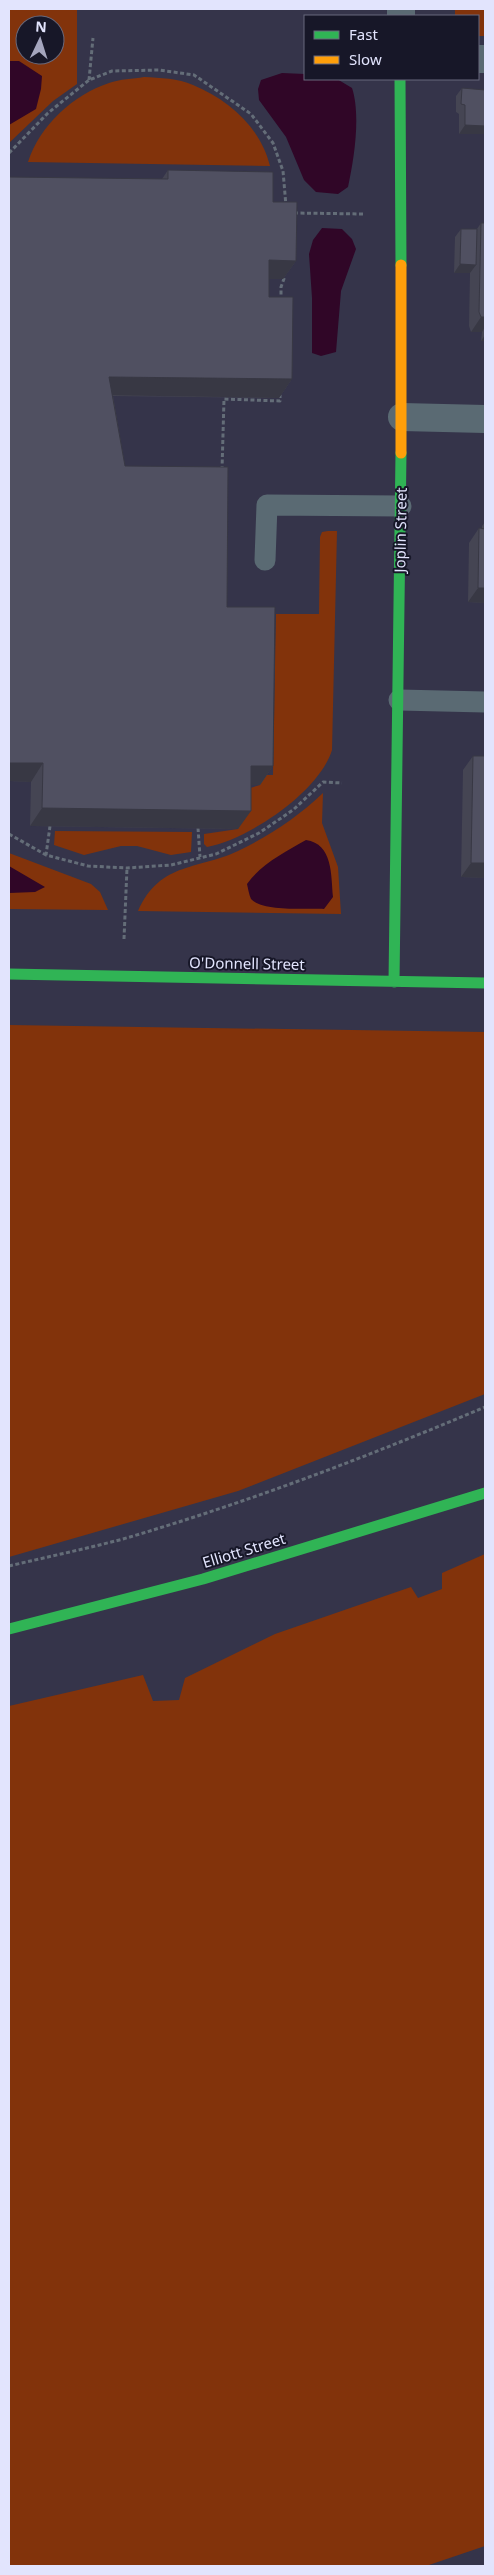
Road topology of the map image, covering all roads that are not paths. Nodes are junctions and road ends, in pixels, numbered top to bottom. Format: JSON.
{"nodes":[{"id":1,"x":400,"y":80,"type":"edge"},
{"id":2,"x":402,"y":418,"type":"junction"},
{"id":3,"x":485,"y":419,"type":"edge"},
{"id":4,"x":402,"y":506,"type":"junction"},
{"id":5,"x":266,"y":560,"type":"dead end"},
{"id":6,"x":399,"y":700,"type":"junction"},
{"id":7,"x":485,"y":702,"type":"edge"},
{"id":8,"x":9,"y":974,"type":"edge"},
{"id":9,"x":394,"y":982,"type":"junction"},
{"id":10,"x":485,"y":983,"type":"edge"},
{"id":11,"x":485,"y":1493,"type":"edge"},
{"id":12,"x":9,"y":1629,"type":"edge"}],
"edges":[{"from":1,"to":2,"type":"street","name":"Joplin Street"},
{"from":2,"to":3,"type":"street"},
{"from":2,"to":4,"type":"street","name":"Joplin Street"},
{"from":4,"to":5,"type":"lane"},
{"from":4,"to":6,"type":"street","name":"Joplin Street"},
{"from":6,"to":7,"type":"lane"},
{"from":6,"to":9,"type":"street","name":"Joplin Street"},
{"from":8,"to":9,"type":"street","name":"O'Donnell Street"},
{"from":9,"to":10,"type":"street","name":"O'Donnell Street"},
{"from":11,"to":12,"type":"street","name":"Elliott Street"}]}
